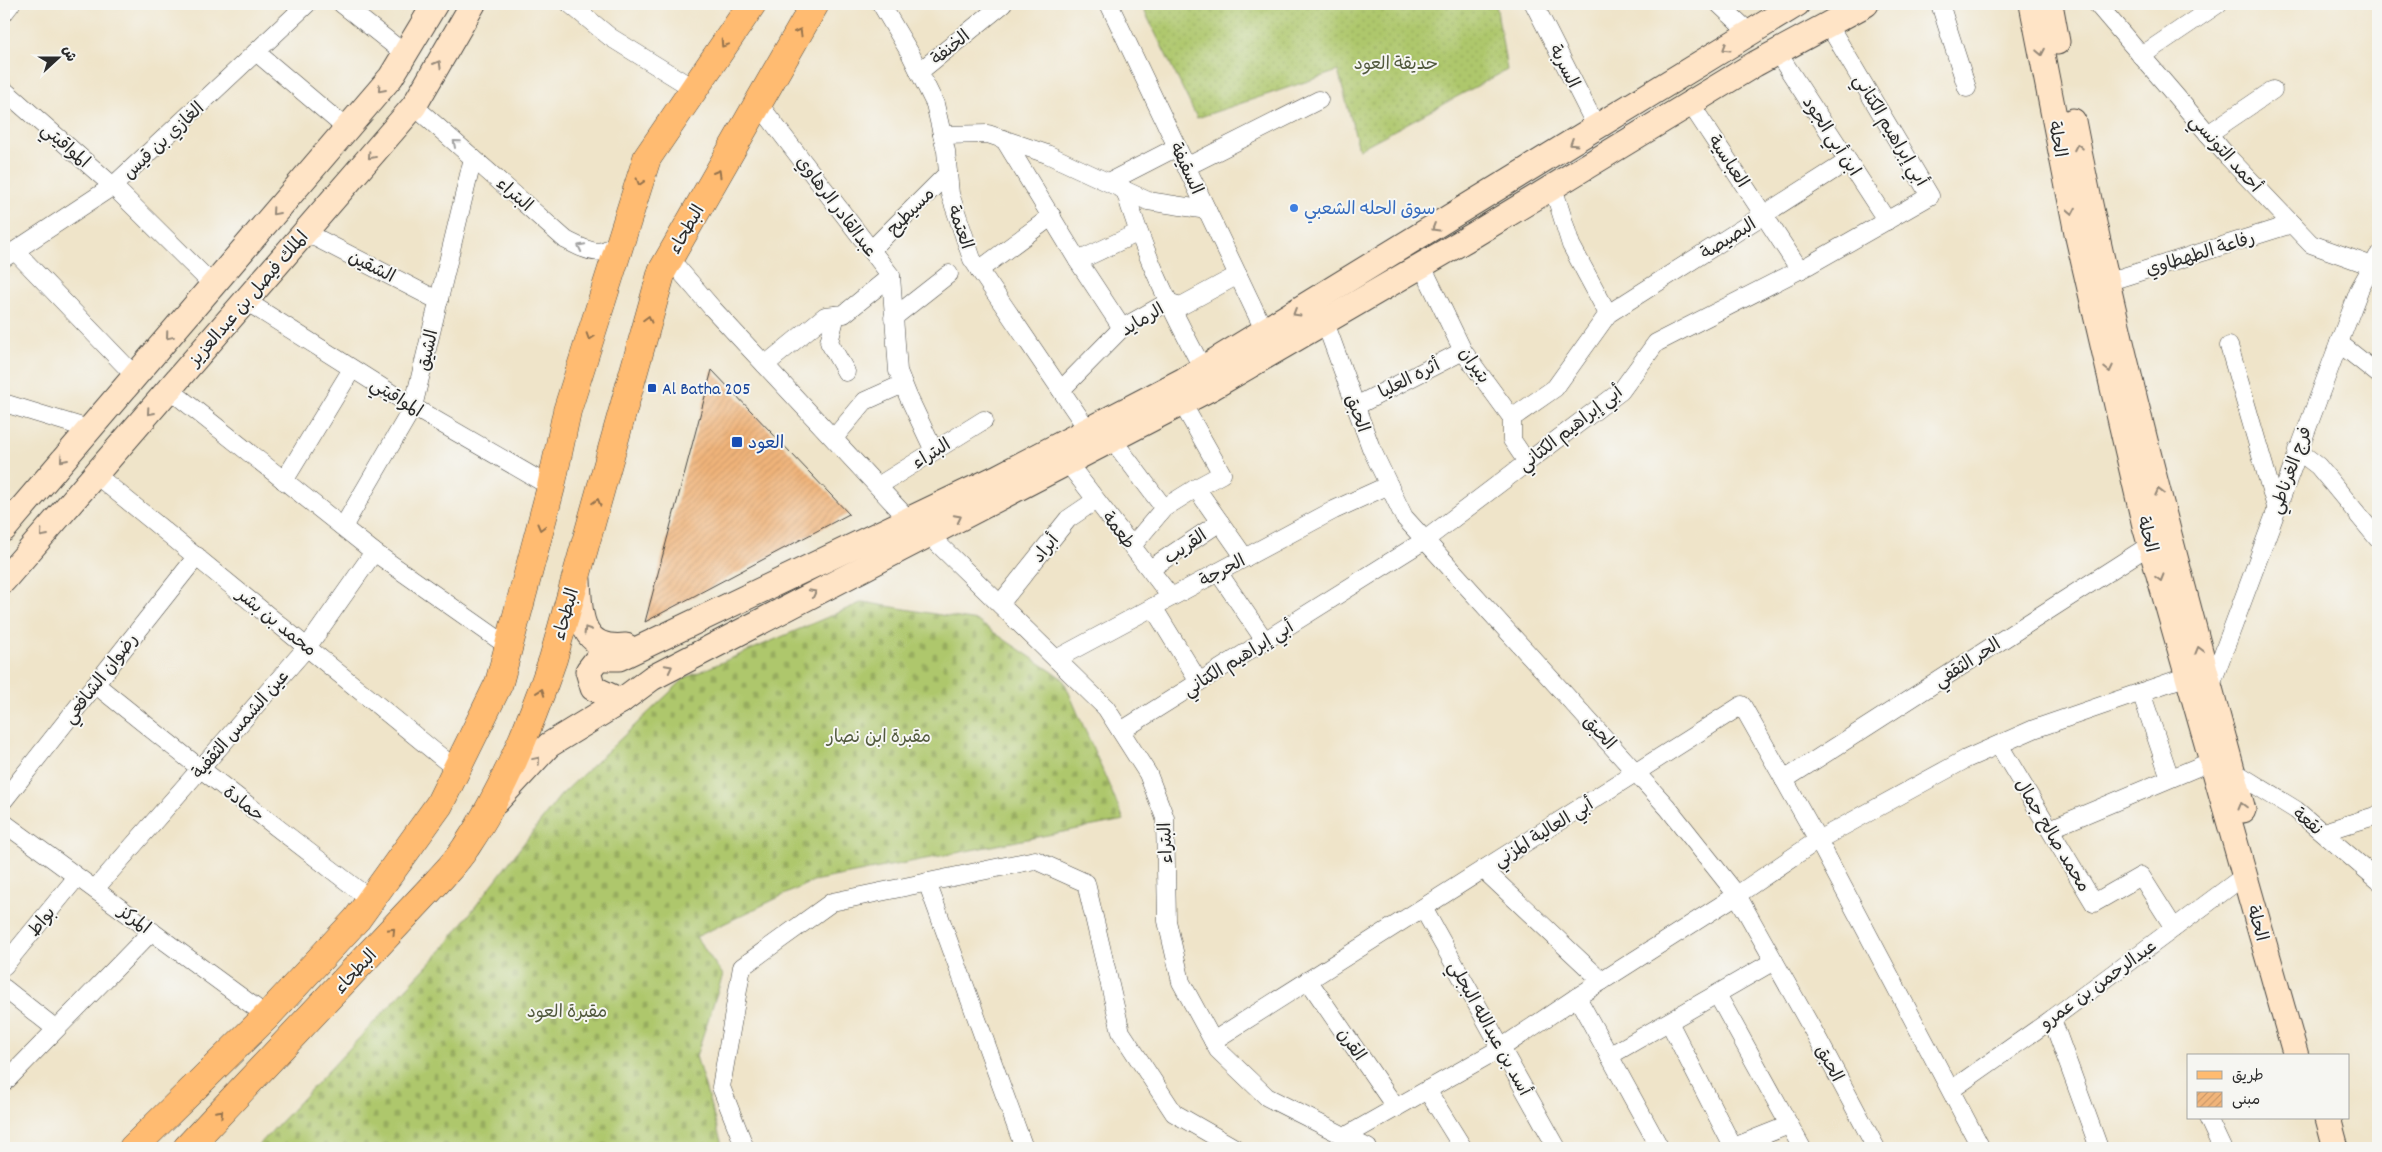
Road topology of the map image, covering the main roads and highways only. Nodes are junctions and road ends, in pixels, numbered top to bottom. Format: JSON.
{"nodes":[{"id":1,"x":752,"y":4,"type":"edge"},
{"id":2,"x":815,"y":4,"type":"edge"},
{"id":3,"x":133,"y":1148,"type":"edge"},
{"id":4,"x":187,"y":1148,"type":"edge"}],
"edges":[{"from":1,"to":3,"type":"main road","name":"البطحاء","one_way":true},
{"from":4,"to":2,"type":"main road","name":"البطحاء","one_way":true}]}
